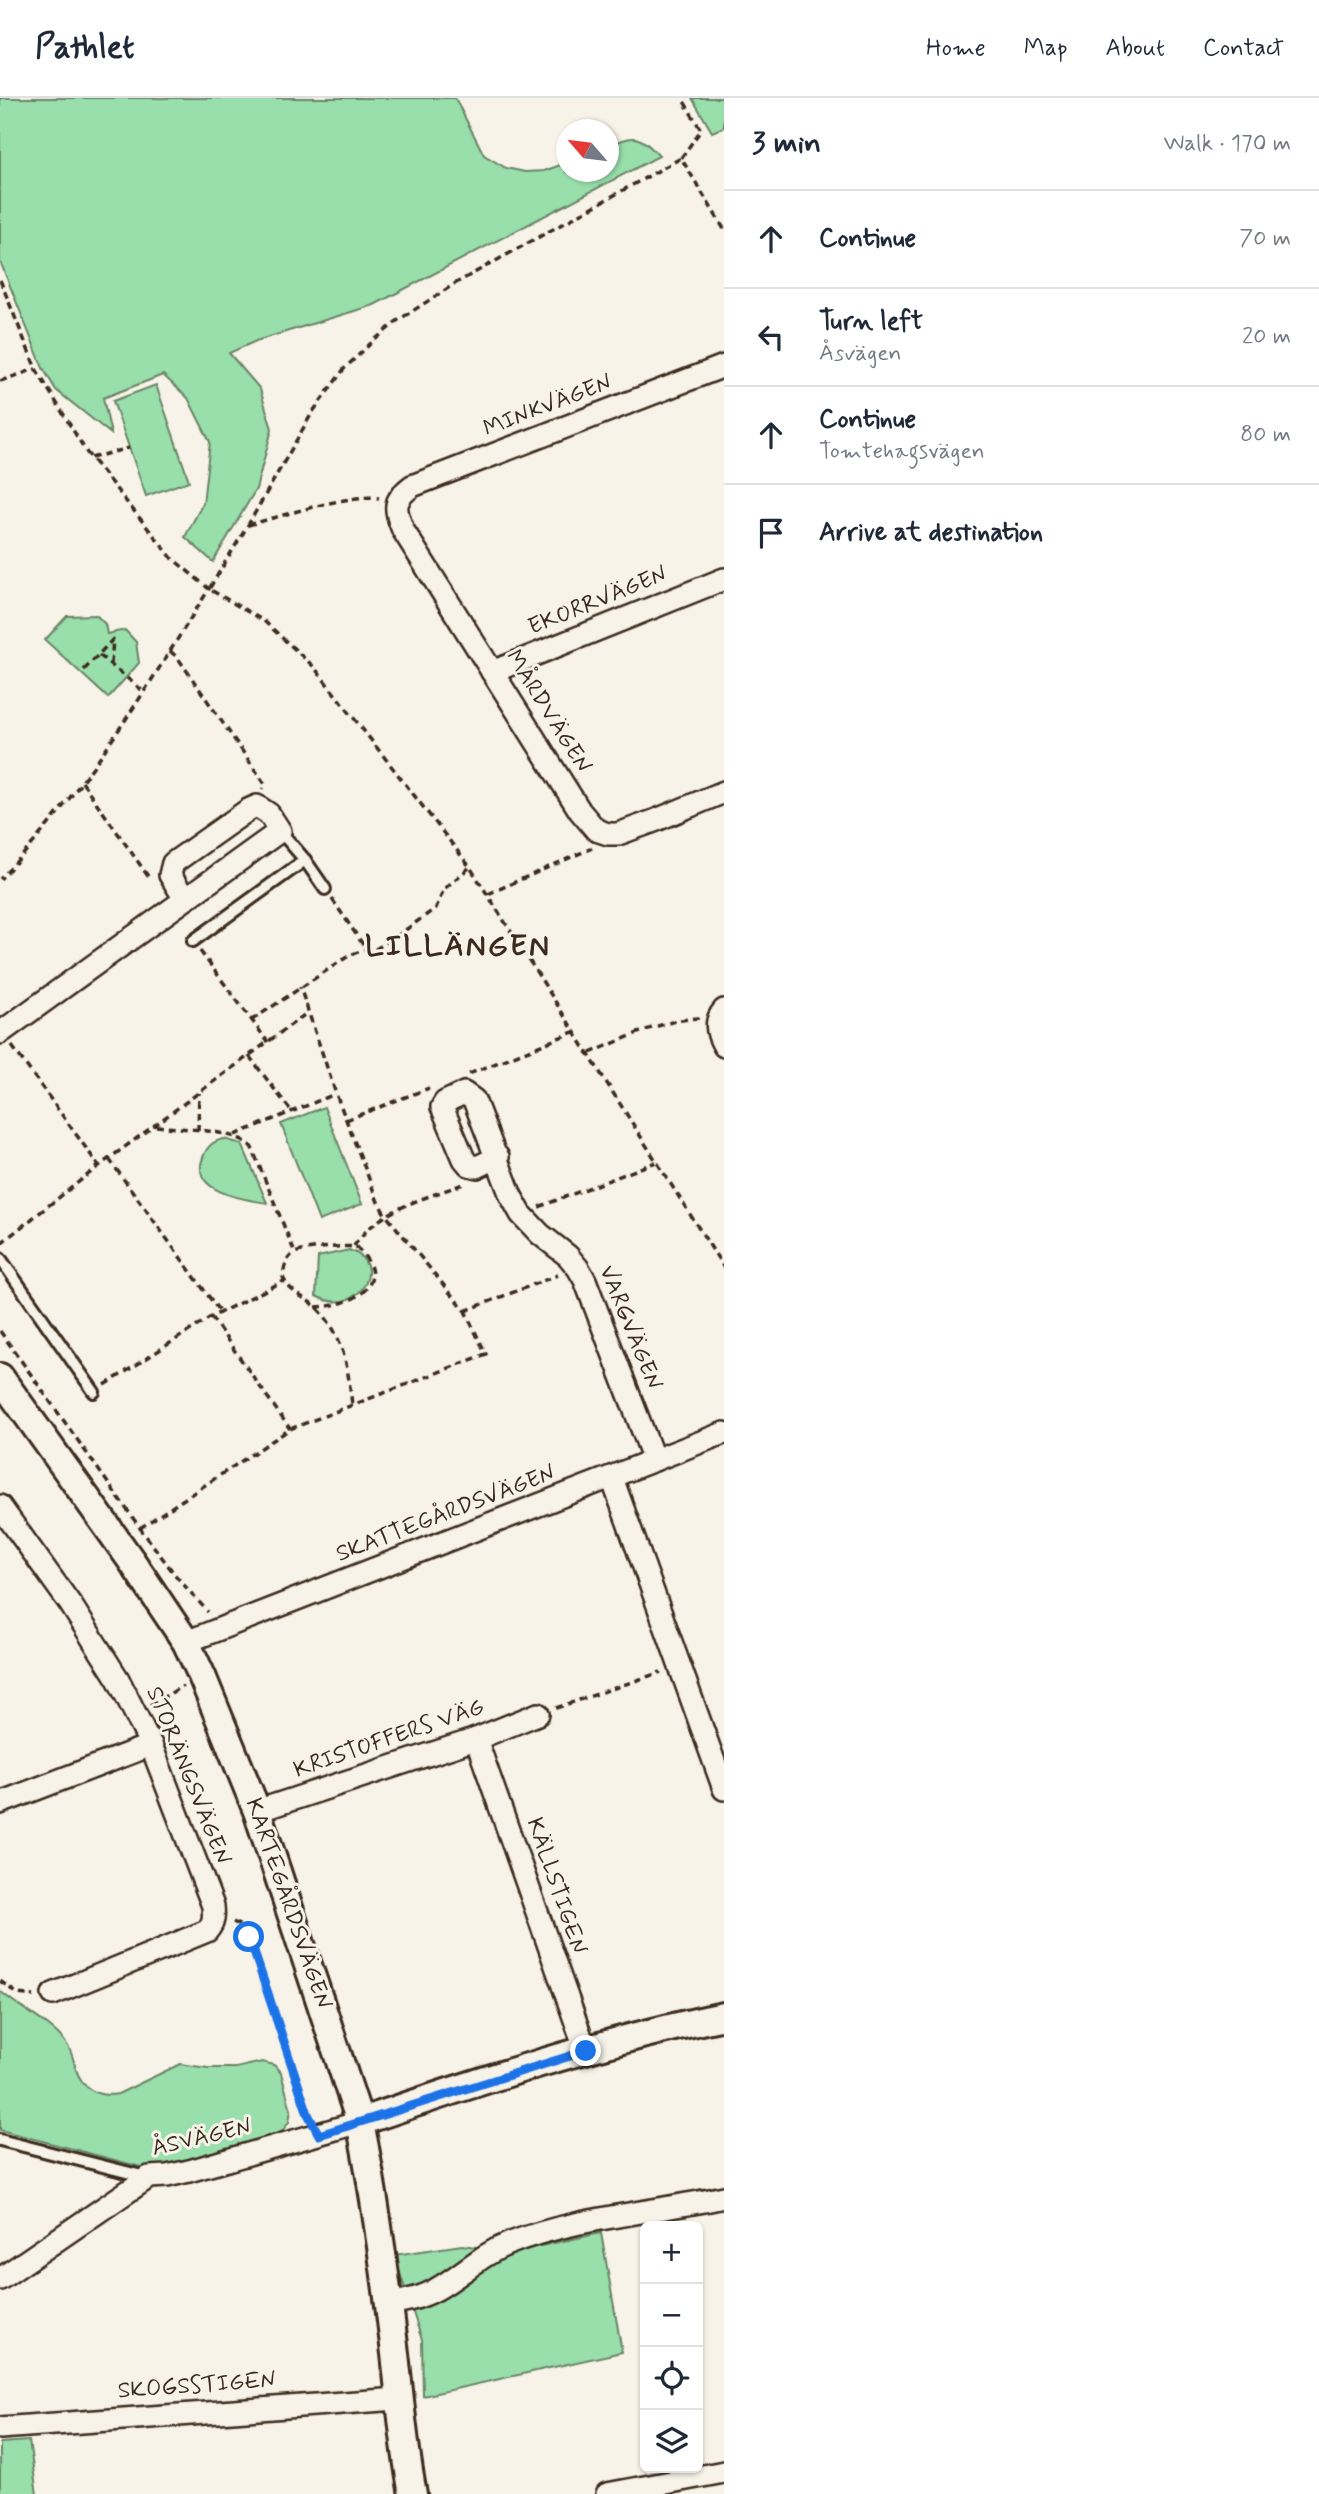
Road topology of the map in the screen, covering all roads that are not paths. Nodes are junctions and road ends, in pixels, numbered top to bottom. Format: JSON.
{"nodes":[{"id":1,"x":724,"y":366,"type":"edge"},
{"id":2,"x":397,"y":502,"type":"joint"},
{"id":3,"x":724,"y":579,"type":"edge"},
{"id":4,"x":492,"y":672,"type":"junction"},
{"id":5,"x":724,"y":793,"type":"edge"},
{"id":6,"x":280,"y":831,"type":"junction"},
{"id":7,"x":305,"y":860,"type":"junction"},
{"id":8,"x":325,"y":889,"type":"road end"},
{"id":9,"x":178,"y":904,"type":"junction"},
{"id":10,"x":193,"y":941,"type":"road end"},
{"id":11,"x":721,"y":1014,"type":"edge"},
{"id":12,"x":1,"y":1033,"type":"edge"},
{"id":13,"x":724,"y":1046,"type":"edge"},
{"id":14,"x":500,"y":1164,"type":"road end"},
{"id":15,"x":0,"y":1258,"type":"edge"},
{"id":16,"x":4,"y":1390,"type":"edge"},
{"id":17,"x":94,"y":1392,"type":"road end"},
{"id":18,"x":724,"y":1433,"type":"edge"},
{"id":19,"x":654,"y":1460,"type":"junction"},
{"id":20,"x":612,"y":1478,"type":"junction"},
{"id":21,"x":3,"y":1516,"type":"edge"},
{"id":22,"x":186,"y":1642,"type":"junction"},
{"id":23,"x":538,"y":1714,"type":"road end"},
{"id":24,"x":476,"y":1740,"type":"junction"},
{"id":25,"x":151,"y":1745,"type":"junction"},
{"id":26,"x":724,"y":1789,"type":"edge"},
{"id":27,"x":0,"y":1804,"type":"edge"},
{"id":28,"x":257,"y":1811,"type":"junction"},
{"id":29,"x":53,"y":1994,"type":"road end"},
{"id":30,"x":724,"y":2016,"type":"edge"},
{"id":31,"x":586,"y":2051,"type":"junction"},
{"id":32,"x":360,"y":2122,"type":"junction"},
{"id":33,"x":0,"y":2140,"type":"edge"},
{"id":34,"x":149,"y":2177,"type":"junction"},
{"id":35,"x":724,"y":2197,"type":"edge"},
{"id":36,"x":0,"y":2279,"type":"edge"},
{"id":37,"x":389,"y":2304,"type":"junction"},
{"id":38,"x":398,"y":2399,"type":"junction"},
{"id":39,"x":0,"y":2428,"type":"edge"},
{"id":40,"x":724,"y":2472,"type":"edge"},
{"id":41,"x":413,"y":2494,"type":"edge"},
{"id":42,"x":607,"y":2494,"type":"edge"}],
"edges":[{"from":1,"to":2,"type":"street","name":"MINKVÄGEN"},
{"from":2,"to":4,"type":"street","name":"MÅRDVÄGEN"},
{"from":3,"to":4,"type":"street","name":"EKORRVÄGEN"},
{"from":4,"to":5,"type":"street","name":"MÅRDVÄGEN"},
{"from":6,"to":7,"type":"lane"},
{"from":6,"to":9,"type":"street"},
{"from":6,"to":9,"type":"street"},
{"from":7,"to":8,"type":"lane"},
{"from":7,"to":10,"type":"lane"},
{"from":9,"to":12,"type":"street"},
{"from":11,"to":13,"type":"street"},
{"from":14,"to":19,"type":"street","name":"VARGVÄGEN"},
{"from":15,"to":17,"type":"lane"},
{"from":16,"to":22,"type":"street","name":"KARTEGÅRDSVÄGEN"},
{"from":18,"to":19,"type":"street","name":"SKATTEGÅRDSVÄGEN"},
{"from":19,"to":20,"type":"street","name":"SKATTEGÅRDSVÄGEN"},
{"from":20,"to":22,"type":"street","name":"SKATTEGÅRDSVÄGEN"},
{"from":20,"to":26,"type":"street"},
{"from":21,"to":25,"type":"street","name":"STORÄNGSVÄGEN"},
{"from":22,"to":28,"type":"street","name":"KARTEGÅRDSVÄGEN"},
{"from":23,"to":24,"type":"street","name":"KRISTOFFERS VÄG"},
{"from":24,"to":28,"type":"street","name":"KRISTOFFERS VÄG"},
{"from":24,"to":31,"type":"street","name":"KÄLLSTIGEN"},
{"from":25,"to":27,"type":"street"},
{"from":25,"to":29,"type":"street","name":"STORÄNGSVÄGEN"},
{"from":28,"to":32,"type":"street","name":"KARTEGÅRDSVÄGEN"},
{"from":30,"to":31,"type":"street"},
{"from":31,"to":32,"type":"street"},
{"from":32,"to":34,"type":"street","name":"ÅSVÄGEN"},
{"from":32,"to":37,"type":"street","name":"KARTEGÅRDSVÄGEN"},
{"from":33,"to":34,"type":"lane"},
{"from":34,"to":36,"type":"street","name":"ÅSVÄGEN"},
{"from":35,"to":37,"type":"street"},
{"from":37,"to":38,"type":"street","name":"KARTEGÅRDSVÄGEN"},
{"from":38,"to":39,"type":"street","name":"SKOGSSTIGEN"},
{"from":38,"to":41,"type":"street","name":"KARTEGÅRDSVÄGEN"},
{"from":40,"to":42,"type":"street"}]}
